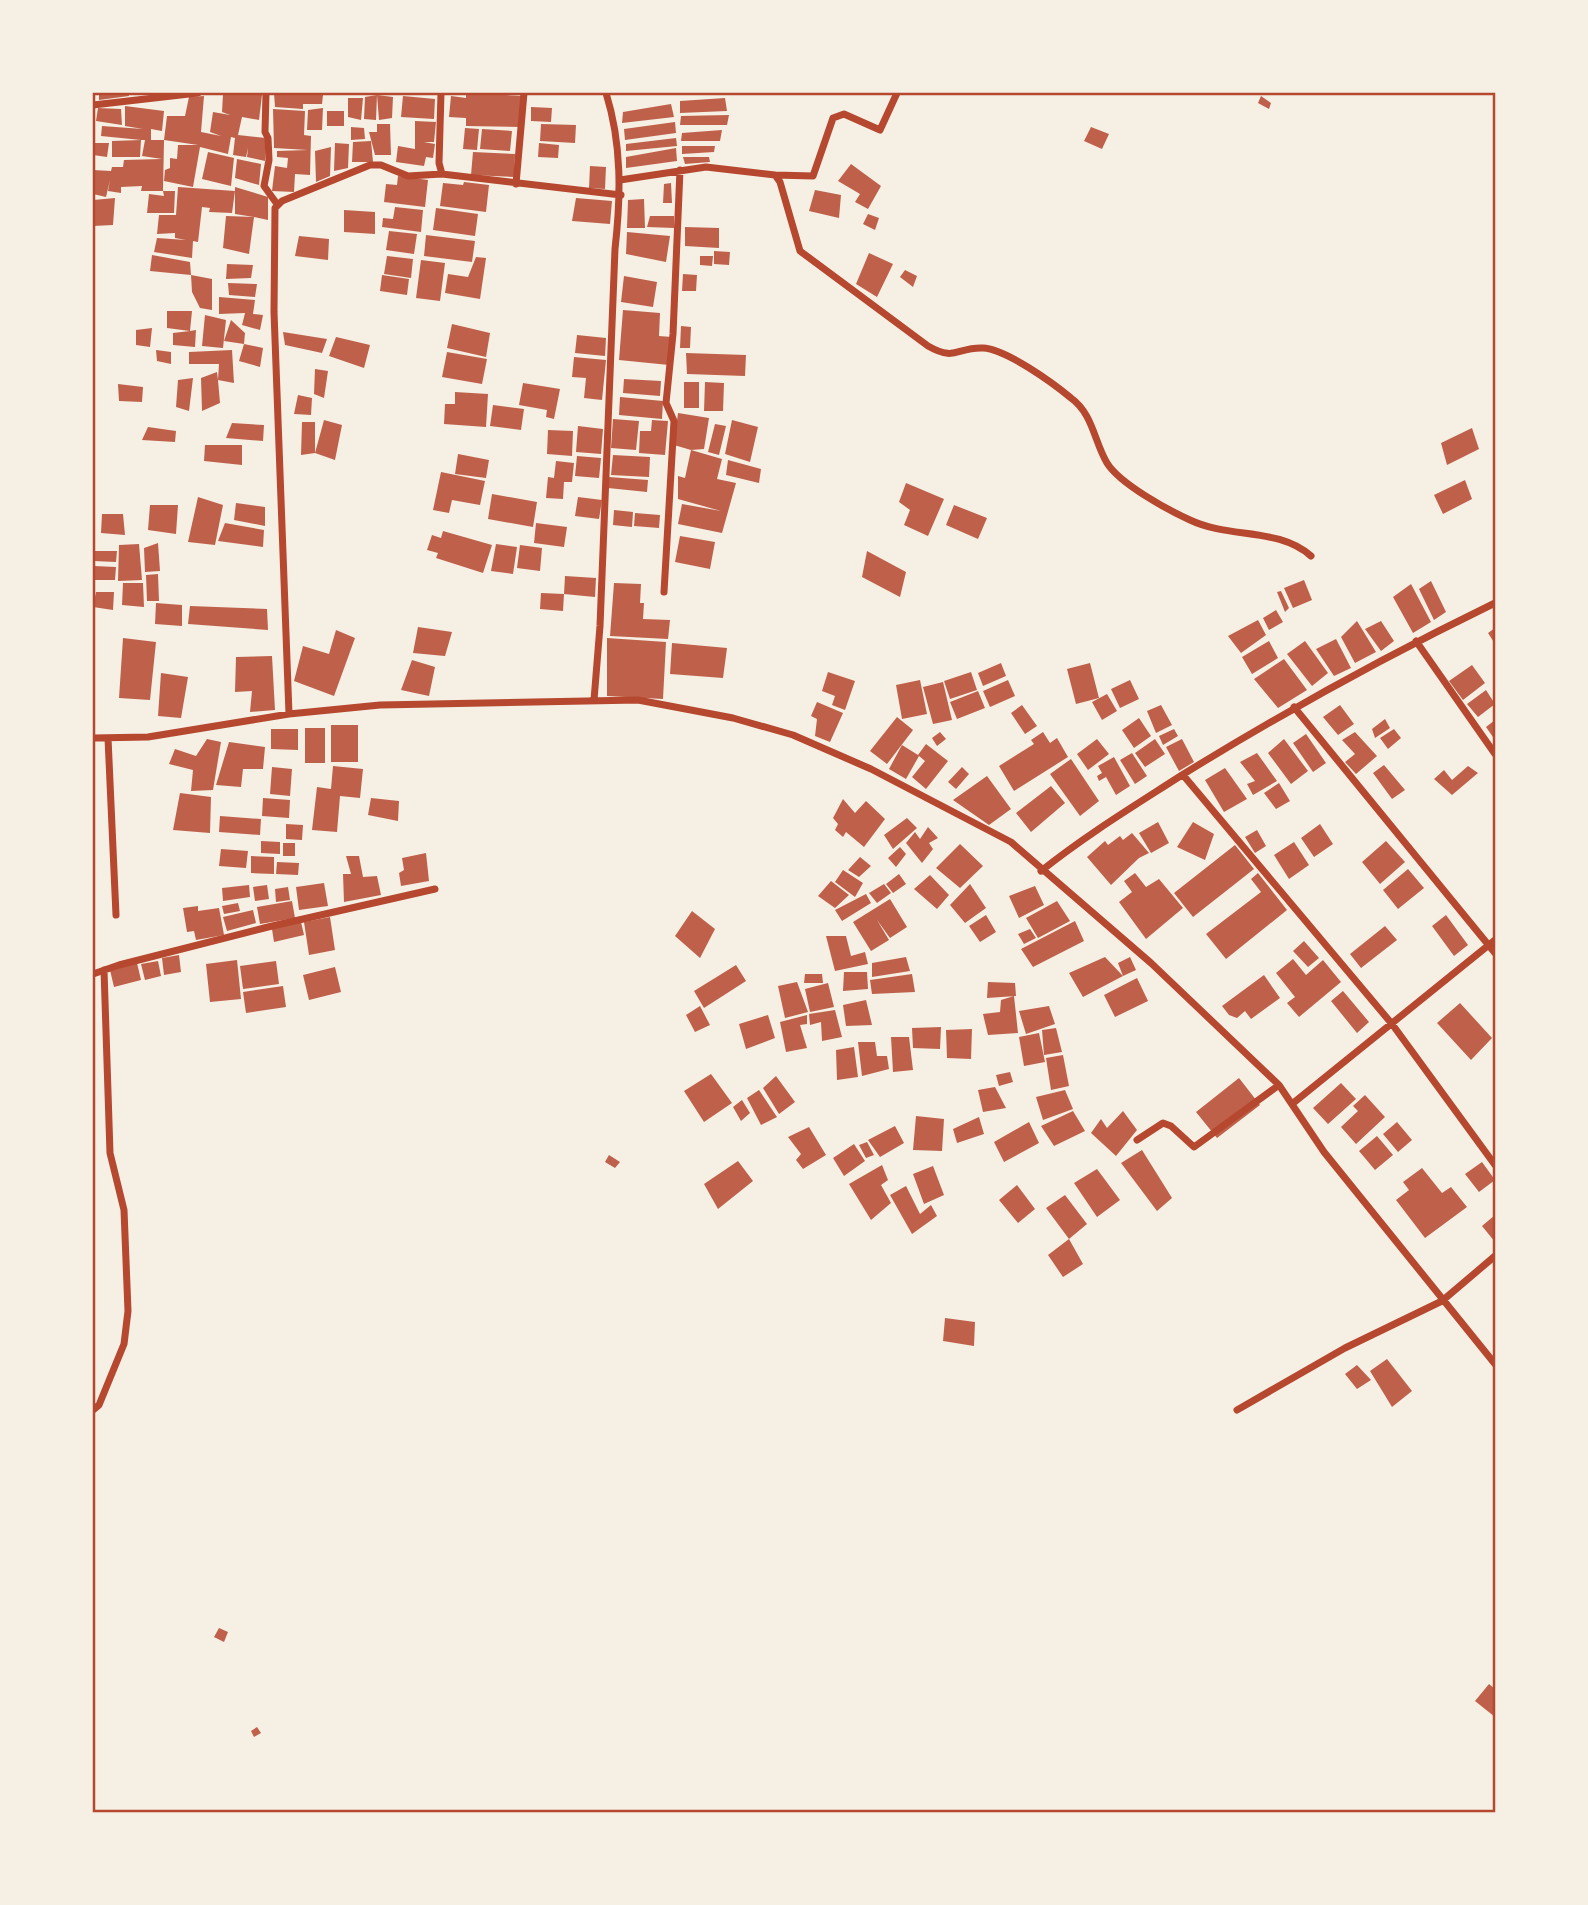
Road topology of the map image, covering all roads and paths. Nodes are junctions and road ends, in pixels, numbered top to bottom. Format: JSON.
{"nodes":[{"id":1,"x":198,"y":93,"type":"edge"},
{"id":2,"x":266,"y":93,"type":"edge"},
{"id":3,"x":441,"y":93,"type":"edge"},
{"id":4,"x":524,"y":93,"type":"edge"},
{"id":5,"x":606,"y":93,"type":"edge"},
{"id":6,"x":897,"y":93,"type":"edge"},
{"id":7,"x":93,"y":104,"type":"edge"},
{"id":8,"x":680,"y":170,"type":"junction"},
{"id":9,"x":442,"y":174,"type":"junction"},
{"id":10,"x":775,"y":175,"type":"junction"},
{"id":11,"x":620,"y":180,"type":"junction"},
{"id":12,"x":516,"y":184,"type":"junction"},
{"id":13,"x":621,"y":195,"type":"junction"},
{"id":14,"x":277,"y":204,"type":"junction"},
{"id":15,"x":1311,"y":556,"type":"dead end"},
{"id":16,"x":664,"y":592,"type":"dead end"},
{"id":17,"x":1495,"y":603,"type":"edge"},
{"id":18,"x":1416,"y":641,"type":"junction"},
{"id":19,"x":594,"y":700,"type":"junction"},
{"id":20,"x":1294,"y":707,"type":"junction"},
{"id":21,"x":289,"y":714,"type":"junction"},
{"id":22,"x":93,"y":738,"type":"edge"},
{"id":23,"x":108,"y":738,"type":"junction"},
{"id":24,"x":1495,"y":754,"type":"edge"},
{"id":25,"x":1183,"y":775,"type":"junction"},
{"id":26,"x":1041,"y":871,"type":"junction"},
{"id":27,"x":435,"y":889,"type":"dead end"},
{"id":28,"x":116,"y":915,"type":"dead end"},
{"id":29,"x":1492,"y":942,"type":"edge"},
{"id":30,"x":1495,"y":953,"type":"edge"},
{"id":31,"x":104,"y":970,"type":"junction"},
{"id":32,"x":93,"y":974,"type":"edge"},
{"id":33,"x":1392,"y":1024,"type":"junction"},
{"id":34,"x":1279,"y":1085,"type":"junction"},
{"id":35,"x":1292,"y":1104,"type":"junction"},
{"id":36,"x":1137,"y":1140,"type":"dead end"},
{"id":37,"x":1495,"y":1166,"type":"edge"},
{"id":38,"x":1495,"y":1256,"type":"edge"},
{"id":39,"x":1442,"y":1301,"type":"junction"},
{"id":40,"x":1495,"y":1364,"type":"edge"},
{"id":41,"x":93,"y":1410,"type":"edge"},
{"id":42,"x":1237,"y":1410,"type":"dead end"}],
"edges":[{"from":1,"to":7,"type":"street"},
{"from":2,"to":14,"type":"street"},
{"from":3,"to":9,"type":"street"},
{"from":4,"to":12,"type":"street"},
{"from":5,"to":11,"type":"street"},
{"from":6,"to":10,"type":"street"},
{"from":8,"to":10,"type":"street"},
{"from":8,"to":11,"type":"street"},
{"from":8,"to":16,"type":"street"},
{"from":9,"to":12,"type":"street"},
{"from":9,"to":14,"type":"street"},
{"from":10,"to":15,"type":"street"},
{"from":11,"to":13,"type":"street"},
{"from":12,"to":13,"type":"street"},
{"from":13,"to":19,"type":"street"},
{"from":14,"to":21,"type":"street"},
{"from":17,"to":18,"type":"street"},
{"from":18,"to":20,"type":"street"},
{"from":18,"to":24,"type":"street"},
{"from":19,"to":21,"type":"street"},
{"from":19,"to":26,"type":"street"},
{"from":20,"to":25,"type":"street"},
{"from":20,"to":29,"type":"street"},
{"from":21,"to":23,"type":"street"},
{"from":22,"to":23,"type":"street"},
{"from":23,"to":28,"type":"street"},
{"from":25,"to":26,"type":"street"},
{"from":25,"to":33,"type":"street"},
{"from":26,"to":34,"type":"street"},
{"from":27,"to":31,"type":"street"},
{"from":29,"to":30,"type":"street"},
{"from":29,"to":33,"type":"street"},
{"from":31,"to":32,"type":"street"},
{"from":31,"to":41,"type":"street"},
{"from":33,"to":35,"type":"street"},
{"from":33,"to":37,"type":"street"},
{"from":34,"to":35,"type":"street"},
{"from":34,"to":36,"type":"street"},
{"from":35,"to":39,"type":"street"},
{"from":38,"to":39,"type":"street"},
{"from":39,"to":40,"type":"street"},
{"from":39,"to":42,"type":"street"}]}
